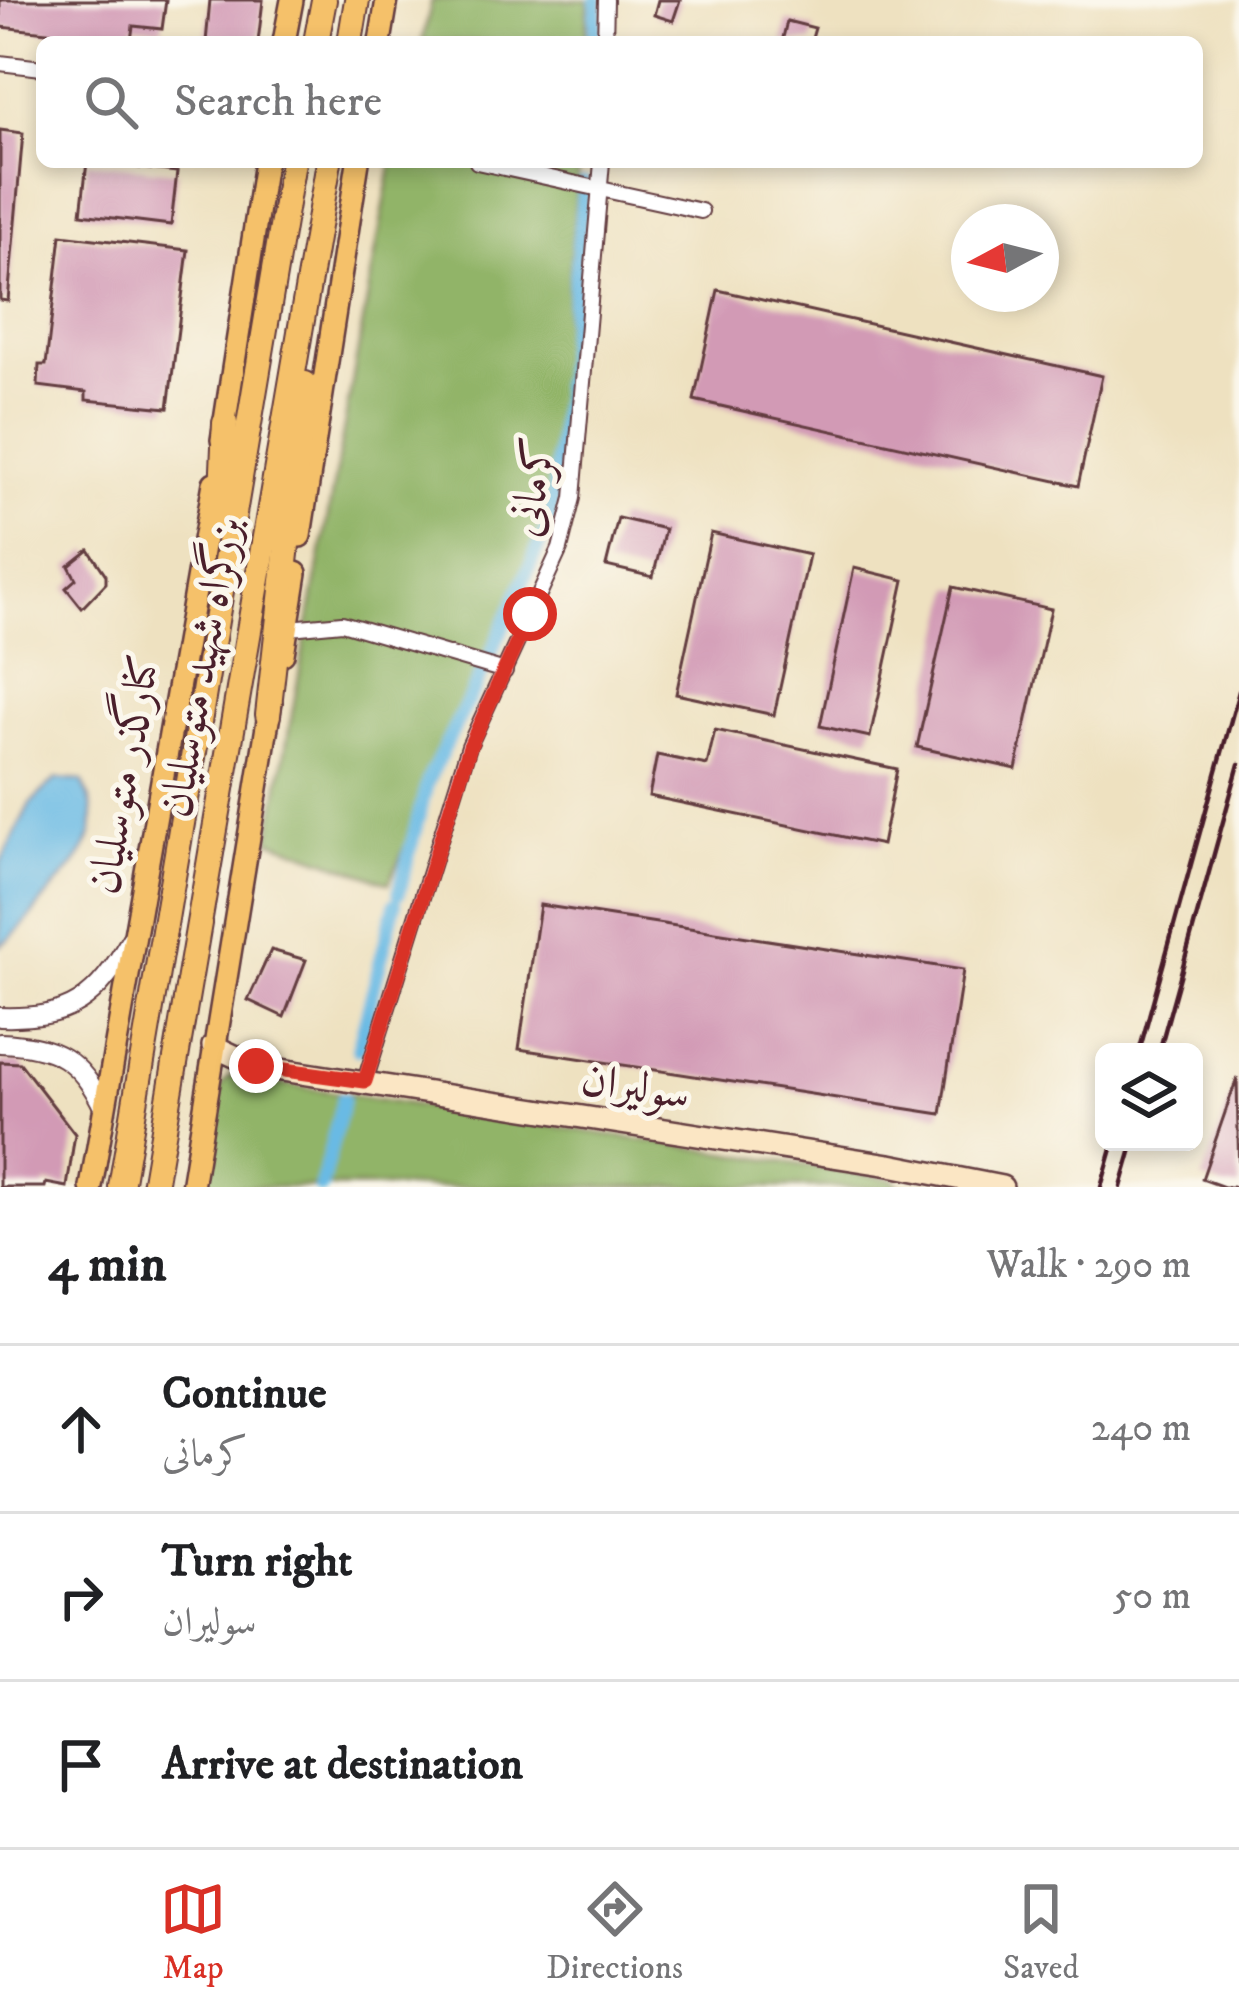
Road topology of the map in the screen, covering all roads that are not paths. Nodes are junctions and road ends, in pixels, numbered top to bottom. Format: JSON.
{"nodes":[{"id":1,"x":292,"y":0,"type":"edge"},
{"id":2,"x":324,"y":0,"type":"edge"},
{"id":3,"x":357,"y":0,"type":"edge"},
{"id":4,"x":388,"y":0,"type":"edge"},
{"id":5,"x":606,"y":0,"type":"edge"},
{"id":6,"x":285,"y":36,"type":"edge"},
{"id":7,"x":317,"y":36,"type":"edge"},
{"id":8,"x":351,"y":36,"type":"edge"},
{"id":9,"x":381,"y":36,"type":"edge"},
{"id":10,"x":605,"y":36,"type":"edge"},
{"id":11,"x":0,"y":63,"type":"edge"},
{"id":12,"x":36,"y":67,"type":"edge"},
{"id":13,"x":264,"y":168,"type":"edge"},
{"id":14,"x":292,"y":168,"type":"edge"},
{"id":15,"x":328,"y":168,"type":"edge"},
{"id":16,"x":357,"y":168,"type":"edge"},
{"id":17,"x":505,"y":168,"type":"edge"},
{"id":18,"x":602,"y":168,"type":"edge"},
{"id":19,"x":602,"y":189,"type":"junction"},
{"id":20,"x":701,"y":211,"type":"dead end"},
{"id":21,"x":309,"y":274,"type":"junction"},
{"id":22,"x":225,"y":423,"type":"junction"},
{"id":23,"x":217,"y":619,"type":"junction"},
{"id":24,"x":290,"y":628,"type":"junction"},
{"id":25,"x":505,"y":670,"type":"junction"},
{"id":26,"x":268,"y":715,"type":"junction"},
{"id":27,"x":134,"y":935,"type":"junction"},
{"id":28,"x":0,"y":1017,"type":"edge"},
{"id":29,"x":0,"y":1043,"type":"edge"},
{"id":30,"x":213,"y":1046,"type":"junction"},
{"id":31,"x":256,"y":1066,"type":"junction"},
{"id":32,"x":365,"y":1081,"type":"junction"},
{"id":33,"x":207,"y":1083,"type":"junction"},
{"id":34,"x":104,"y":1109,"type":"junction"},
{"id":35,"x":91,"y":1187,"type":"edge"},
{"id":36,"x":121,"y":1187,"type":"edge"},
{"id":37,"x":154,"y":1187,"type":"edge"},
{"id":38,"x":192,"y":1187,"type":"edge"},
{"id":39,"x":1002,"y":1187,"type":"edge"}],
"edges":[{"from":1,"to":6,"type":"main road"},
{"from":2,"to":7,"type":"highway"},
{"from":3,"to":8,"type":"highway"},
{"from":4,"to":9,"type":"main road"},
{"from":5,"to":10,"type":"street"},
{"from":11,"to":12,"type":"street"},
{"from":13,"to":22,"type":"main road","name":"کنارگذر متوسلیان"},
{"from":14,"to":23,"type":"highway","name":"بزرگراه شهید متوسلیان"},
{"from":15,"to":21,"type":"highway","name":"بزرگراه شهید متوسلیان"},
{"from":16,"to":24,"type":"main road"},
{"from":17,"to":19,"type":"street"},
{"from":18,"to":19,"type":"street","name":"کرمانی"},
{"from":19,"to":20,"type":"street"},
{"from":19,"to":25,"type":"street","name":"کرمانی"},
{"from":21,"to":26,"type":"highway"},
{"from":21,"to":37,"type":"highway","name":"بزرگراه شهید متوسلیان"},
{"from":22,"to":23,"type":"highway"},
{"from":22,"to":27,"type":"main road","name":"کنارگذر متوسلیان"},
{"from":23,"to":36,"type":"highway","name":"بزرگراه شهید متوسلیان"},
{"from":24,"to":25,"type":"street"},
{"from":24,"to":26,"type":"main road"},
{"from":25,"to":32,"type":"street","name":"کرمانی"},
{"from":26,"to":30,"type":"main road"},
{"from":27,"to":28,"type":"street"},
{"from":27,"to":34,"type":"main road","name":"کنارگذر متوسلیان"},
{"from":29,"to":34,"type":"street"},
{"from":30,"to":31,"type":"main road"},
{"from":30,"to":33,"type":"main road"},
{"from":31,"to":32,"type":"main road","name":"سولیران"},
{"from":31,"to":33,"type":"main road"},
{"from":32,"to":39,"type":"main road","name":"سولیران"},
{"from":33,"to":38,"type":"main road"},
{"from":34,"to":35,"type":"main road","name":"کنارگذر متوسلیان"}]}
